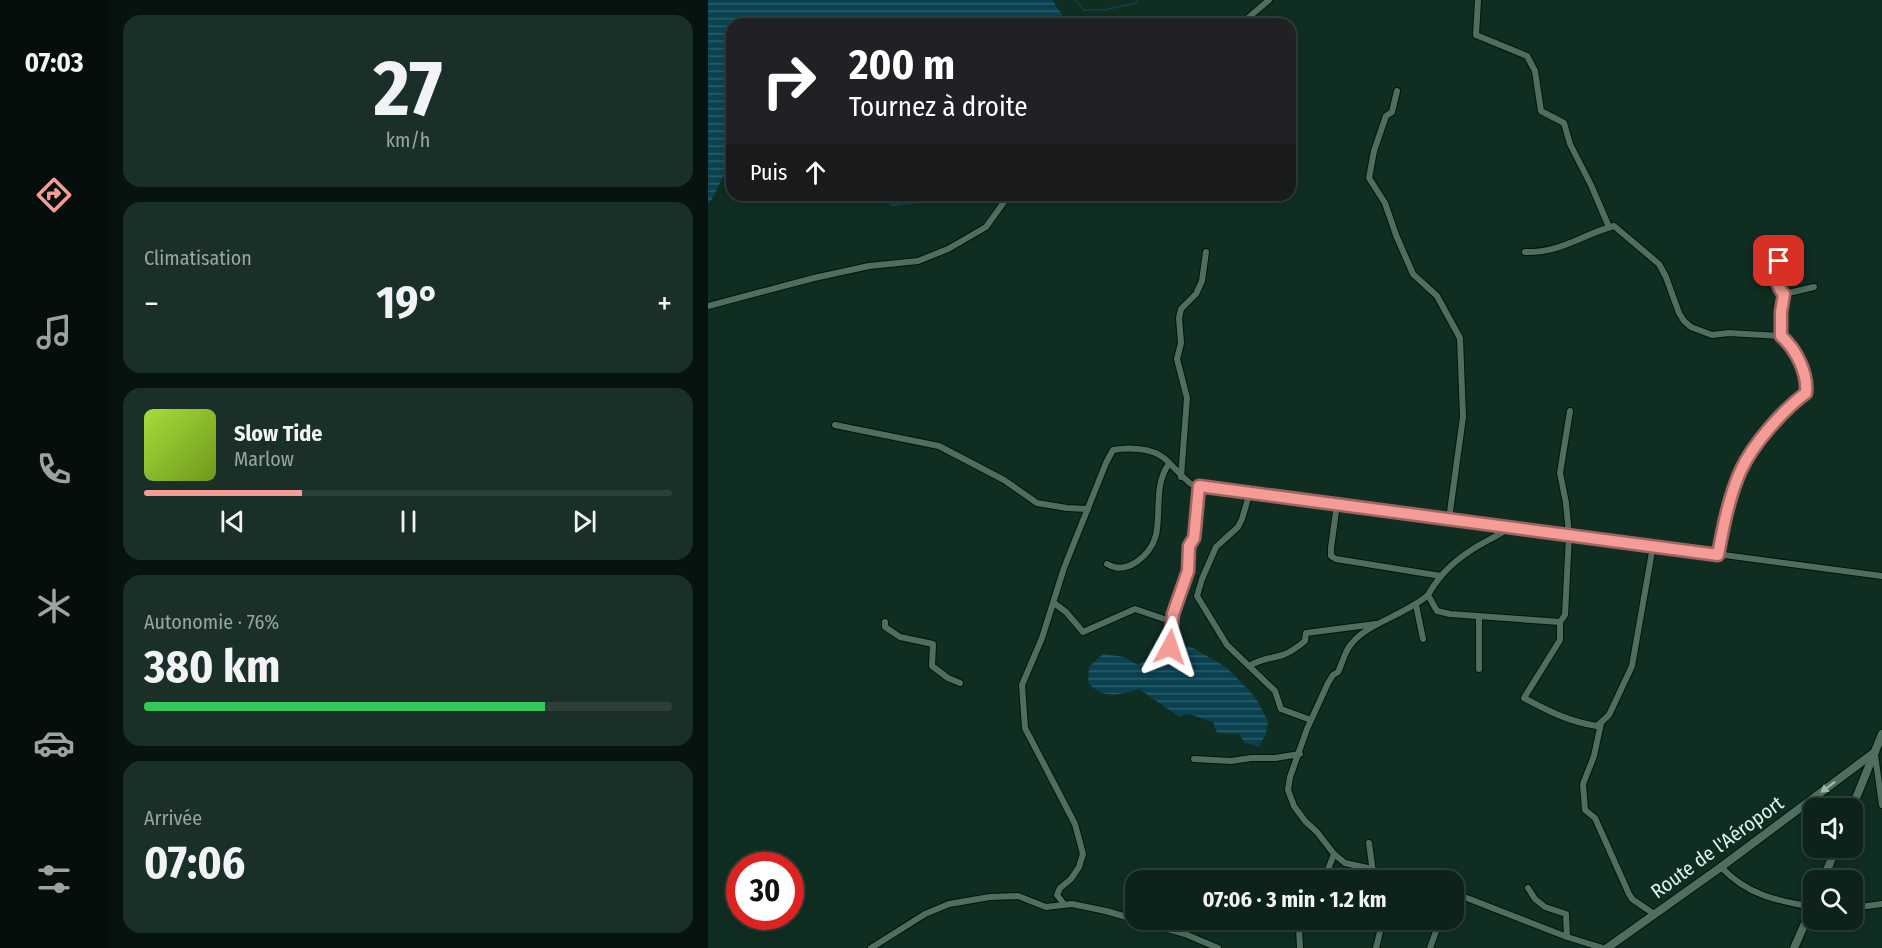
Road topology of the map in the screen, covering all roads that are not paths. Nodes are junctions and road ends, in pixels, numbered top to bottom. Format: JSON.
{"nodes":[{"id":1,"x":1269,"y":0,"type":"edge"},
{"id":2,"x":1478,"y":0,"type":"edge"},
{"id":3,"x":1248,"y":18,"type":"edge"},
{"id":4,"x":1397,"y":91,"type":"dead end"},
{"id":5,"x":1005,"y":201,"type":"edge"},
{"id":6,"x":1609,"y":227,"type":"junction"},
{"id":7,"x":1775,"y":246,"type":"dead end"},
{"id":8,"x":1206,"y":252,"type":"dead end"},
{"id":9,"x":1525,"y":252,"type":"dead end"},
{"id":10,"x":1814,"y":287,"type":"dead end"},
{"id":11,"x":1784,"y":294,"type":"junction"},
{"id":12,"x":708,"y":306,"type":"edge"},
{"id":13,"x":1781,"y":336,"type":"junction"},
{"id":14,"x":1570,"y":411,"type":"dead end"},
{"id":15,"x":835,"y":425,"type":"dead end"},
{"id":16,"x":1169,"y":464,"type":"junction"},
{"id":17,"x":1181,"y":477,"type":"junction"},
{"id":18,"x":1199,"y":486,"type":"junction"},
{"id":19,"x":1250,"y":492,"type":"junction"},
{"id":20,"x":1337,"y":504,"type":"junction"},
{"id":21,"x":1088,"y":509,"type":"junction"},
{"id":22,"x":1449,"y":519,"type":"junction"},
{"id":23,"x":1511,"y":527,"type":"junction"},
{"id":24,"x":1569,"y":535,"type":"junction"},
{"id":25,"x":1653,"y":546,"type":"junction"},
{"id":26,"x":1718,"y":555,"type":"junction"},
{"id":27,"x":1107,"y":564,"type":"dead end"},
{"id":28,"x":1441,"y":576,"type":"junction"},
{"id":29,"x":1882,"y":576,"type":"edge"},
{"id":30,"x":1428,"y":595,"type":"junction"},
{"id":31,"x":1054,"y":603,"type":"junction"},
{"id":32,"x":1416,"y":605,"type":"junction"},
{"id":33,"x":1479,"y":616,"type":"junction"},
{"id":34,"x":885,"y":622,"type":"dead end"},
{"id":35,"x":1173,"y":622,"type":"junction"},
{"id":36,"x":1560,"y":622,"type":"junction"},
{"id":37,"x":1382,"y":623,"type":"junction"},
{"id":38,"x":1423,"y":639,"type":"dead end"},
{"id":39,"x":1170,"y":647,"type":"dead end"},
{"id":40,"x":1249,"y":666,"type":"junction"},
{"id":41,"x":1479,"y":669,"type":"dead end"},
{"id":42,"x":960,"y":683,"type":"dead end"},
{"id":43,"x":1311,"y":720,"type":"junction"},
{"id":44,"x":1602,"y":723,"type":"junction"},
{"id":45,"x":1882,"y":734,"type":"edge"},
{"id":46,"x":1875,"y":752,"type":"junction"},
{"id":47,"x":1300,"y":754,"type":"junction"},
{"id":48,"x":1194,"y":759,"type":"dead end"},
{"id":49,"x":1856,"y":798,"type":"edge"},
{"id":50,"x":1882,"y":805,"type":"edge"},
{"id":51,"x":1369,"y":843,"type":"dead end"},
{"id":52,"x":1334,"y":854,"type":"junction"},
{"id":53,"x":1721,"y":867,"type":"junction"},
{"id":54,"x":1372,"y":869,"type":"joint"},
{"id":55,"x":1328,"y":870,"type":"edge"},
{"id":56,"x":1528,"y":888,"type":"dead end"},
{"id":57,"x":1464,"y":897,"type":"edge"},
{"id":58,"x":1064,"y":904,"type":"junction"},
{"id":59,"x":1803,"y":904,"type":"edge"},
{"id":60,"x":1882,"y":904,"type":"edge"},
{"id":61,"x":1863,"y":907,"type":"edge"},
{"id":62,"x":1654,"y":914,"type":"junction"},
{"id":63,"x":1803,"y":928,"type":"edge"},
{"id":64,"x":1299,"y":930,"type":"edge"},
{"id":65,"x":1380,"y":930,"type":"edge"},
{"id":66,"x":1436,"y":930,"type":"edge"},
{"id":67,"x":1567,"y":937,"type":"junction"},
{"id":68,"x":871,"y":948,"type":"edge"},
{"id":69,"x":1218,"y":948,"type":"edge"},
{"id":70,"x":1300,"y":948,"type":"edge"},
{"id":71,"x":1376,"y":948,"type":"edge"},
{"id":72,"x":1430,"y":948,"type":"edge"},
{"id":73,"x":1605,"y":948,"type":"edge"},
{"id":74,"x":1794,"y":948,"type":"edge"}],
"edges":[{"from":1,"to":3,"type":"street"},
{"from":2,"to":6,"type":"street"},
{"from":4,"to":22,"type":"street"},
{"from":5,"to":12,"type":"street"},
{"from":6,"to":9,"type":"street"},
{"from":6,"to":13,"type":"street"},
{"from":7,"to":11,"type":"street"},
{"from":8,"to":17,"type":"street"},
{"from":10,"to":11,"type":"street"},
{"from":11,"to":13,"type":"street"},
{"from":13,"to":26,"type":"street"},
{"from":14,"to":24,"type":"street"},
{"from":15,"to":21,"type":"street"},
{"from":16,"to":17,"type":"street"},
{"from":16,"to":21,"type":"street"},
{"from":16,"to":27,"type":"street"},
{"from":17,"to":18,"type":"street"},
{"from":18,"to":19,"type":"street"},
{"from":18,"to":35,"type":"street"},
{"from":19,"to":20,"type":"street"},
{"from":19,"to":40,"type":"street"},
{"from":20,"to":22,"type":"street"},
{"from":20,"to":28,"type":"street"},
{"from":21,"to":31,"type":"street"},
{"from":22,"to":23,"type":"street"},
{"from":23,"to":24,"type":"street"},
{"from":23,"to":28,"type":"street"},
{"from":24,"to":25,"type":"street"},
{"from":24,"to":36,"type":"street"},
{"from":25,"to":26,"type":"street"},
{"from":25,"to":44,"type":"street"},
{"from":26,"to":29,"type":"street"},
{"from":28,"to":30,"type":"street"},
{"from":30,"to":32,"type":"street"},
{"from":30,"to":33,"type":"street"},
{"from":31,"to":35,"type":"street"},
{"from":31,"to":58,"type":"street"},
{"from":32,"to":37,"type":"street"},
{"from":32,"to":38,"type":"street"},
{"from":33,"to":36,"type":"street"},
{"from":33,"to":41,"type":"street"},
{"from":34,"to":42,"type":"street"},
{"from":35,"to":39,"type":"street"},
{"from":36,"to":44,"type":"street"},
{"from":37,"to":40,"type":"street"},
{"from":37,"to":43,"type":"street"},
{"from":40,"to":43,"type":"street"},
{"from":43,"to":47,"type":"street"},
{"from":44,"to":62,"type":"street"},
{"from":45,"to":46,"type":"main road"},
{"from":46,"to":49,"type":"main road"},
{"from":46,"to":50,"type":"street"},
{"from":46,"to":53,"type":"main road","name":"Route de l'Aéroport","one_way":true},
{"from":47,"to":48,"type":"street"},
{"from":47,"to":52,"type":"street"},
{"from":51,"to":54,"type":"street"},
{"from":52,"to":54,"type":"street"},
{"from":52,"to":55,"type":"street"},
{"from":53,"to":59,"type":"street"},
{"from":53,"to":62,"type":"main road","name":"Route de l'Aéroport"},
{"from":56,"to":67,"type":"street"},
{"from":57,"to":67,"type":"street"},
{"from":58,"to":68,"type":"street"},
{"from":58,"to":69,"type":"street"},
{"from":60,"to":61,"type":"street"},
{"from":62,"to":73,"type":"main road","name":"Route de l'Aéroport"},
{"from":63,"to":74,"type":"main road"},
{"from":64,"to":70,"type":"street"},
{"from":65,"to":71,"type":"street"},
{"from":66,"to":72,"type":"street"},
{"from":67,"to":73,"type":"street"}]}
